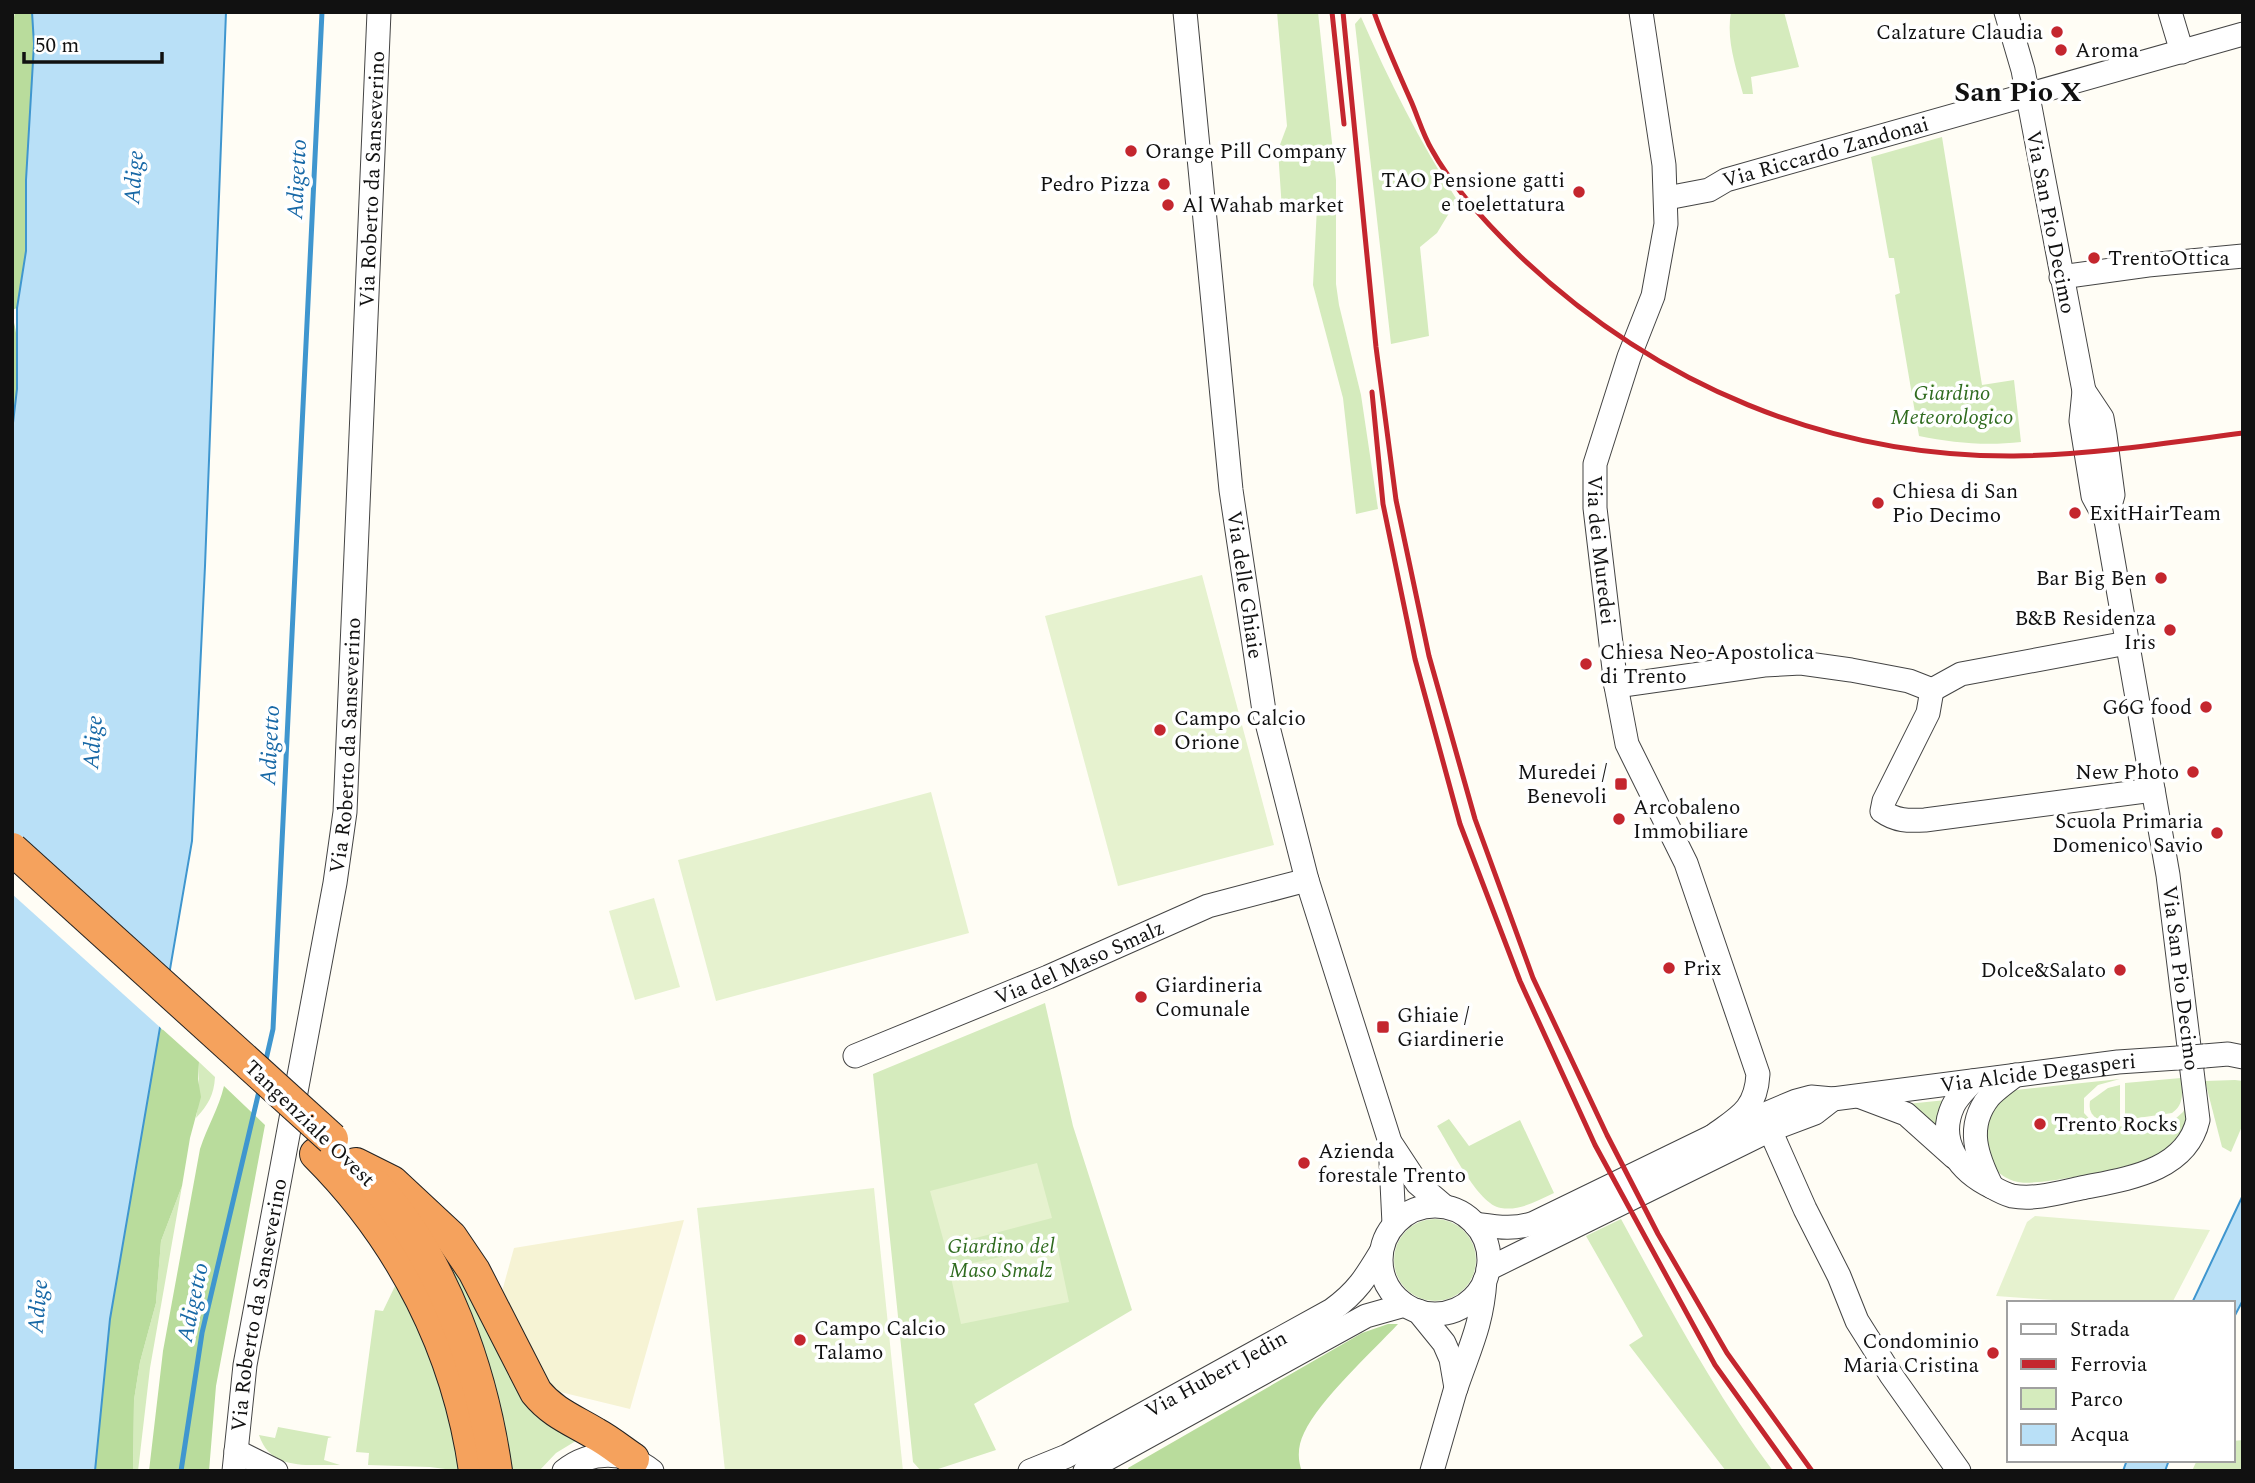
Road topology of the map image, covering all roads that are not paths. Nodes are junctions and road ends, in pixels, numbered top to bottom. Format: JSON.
{"nodes":[{"id":1,"x":379,"y":12,"type":"edge"},
{"id":2,"x":1185,"y":12,"type":"edge"},
{"id":3,"x":1641,"y":12,"type":"edge"},
{"id":4,"x":2006,"y":12,"type":"edge"},
{"id":5,"x":2170,"y":12,"type":"edge"},
{"id":6,"x":2243,"y":34,"type":"edge"},
{"id":7,"x":2182,"y":52,"type":"junction"},
{"id":8,"x":2028,"y":96,"type":"junction"},
{"id":9,"x":1667,"y":198,"type":"junction"},
{"id":10,"x":2243,"y":256,"type":"edge"},
{"id":11,"x":2061,"y":277,"type":"junction"},
{"id":12,"x":2127,"y":643,"type":"junction"},
{"id":13,"x":1616,"y":686,"type":"junction"},
{"id":14,"x":1932,"y":690,"type":"junction"},
{"id":15,"x":2153,"y":790,"type":"junction"},
{"id":16,"x":12,"y":849,"type":"edge"},
{"id":17,"x":12,"y":875,"type":"edge"},
{"id":18,"x":1307,"y":880,"type":"junction"},
{"id":19,"x":855,"y":1056,"type":"dead end"},
{"id":20,"x":2243,"y":1057,"type":"edge"},
{"id":21,"x":2015,"y":1075,"type":"junction"},
{"id":22,"x":1973,"y":1081,"type":"junction"},
{"id":23,"x":1858,"y":1096,"type":"junction"},
{"id":24,"x":1833,"y":1099,"type":"junction"},
{"id":25,"x":1770,"y":1130,"type":"junction"},
{"id":26,"x":1713,"y":1136,"type":"junction"},
{"id":27,"x":1390,"y":1142,"type":"junction"},
{"id":28,"x":324,"y":1146,"type":"junction"},
{"id":29,"x":1956,"y":1160,"type":"junction"},
{"id":30,"x":356,"y":1164,"type":"junction"},
{"id":31,"x":1992,"y":1187,"type":"junction"},
{"id":32,"x":1444,"y":1206,"type":"junction"},
{"id":33,"x":1394,"y":1224,"type":"junction"},
{"id":34,"x":1475,"y":1224,"type":"junction"},
{"id":35,"x":1381,"y":1252,"type":"junction"},
{"id":36,"x":1487,"y":1275,"type":"junction"},
{"id":37,"x":1412,"y":1308,"type":"junction"},
{"id":38,"x":1456,"y":1390,"type":"junction"},
{"id":39,"x":235,"y":1461,"type":"edge"},
{"id":40,"x":643,"y":1465,"type":"edge"},
{"id":41,"x":276,"y":1471,"type":"edge"},
{"id":42,"x":475,"y":1471,"type":"edge"},
{"id":43,"x":496,"y":1471,"type":"edge"},
{"id":44,"x":564,"y":1471,"type":"edge"},
{"id":45,"x":1030,"y":1471,"type":"edge"},
{"id":46,"x":1085,"y":1471,"type":"edge"},
{"id":47,"x":1432,"y":1471,"type":"edge"},
{"id":48,"x":1959,"y":1471,"type":"edge"}],
"edges":[{"from":1,"to":39,"type":"street","name":"Via Roberto da Sanseverino"},
{"from":2,"to":18,"type":"street","name":"Via delle Ghiaie"},
{"from":3,"to":9,"type":"street","name":"Via dei Muredei"},
{"from":4,"to":8,"type":"street","name":"Via San Pio Decimo"},
{"from":5,"to":7,"type":"street"},
{"from":6,"to":7,"type":"street","name":"Via Riccardo Zandonai"},
{"from":7,"to":8,"type":"street","name":"Via Riccardo Zandonai"},
{"from":8,"to":9,"type":"street","name":"Via Riccardo Zandonai"},
{"from":8,"to":11,"type":"street","name":"Via San Pio Decimo"},
{"from":9,"to":13,"type":"street","name":"Via dei Muredei"},
{"from":10,"to":11,"type":"street"},
{"from":11,"to":12,"type":"street","name":"Via San Pio Decimo"},
{"from":12,"to":14,"type":"street"},
{"from":12,"to":15,"type":"street","name":"Via San Pio Decimo"},
{"from":13,"to":14,"type":"street"},
{"from":13,"to":26,"type":"street","name":"Via dei Muredei"},
{"from":14,"to":15,"type":"street"},
{"from":15,"to":31,"type":"street","name":"Via San Pio Decimo"},
{"from":16,"to":28,"type":"highway","name":"Tangenziale Ovest","bridge":true},
{"from":17,"to":28,"type":"highway","name":"Tangenziale Ovest"},
{"from":18,"to":19,"type":"street","name":"Via del Maso Smalz"},
{"from":18,"to":27,"type":"street","name":"Via delle Ghiaie"},
{"from":20,"to":21,"type":"street","name":"Via Alcide Degasperi","bridge":true},
{"from":21,"to":22,"type":"street","name":"Via Alcide Degasperi"},
{"from":21,"to":31,"type":"street"},
{"from":22,"to":23,"type":"street","name":"Via Alcide Degasperi"},
{"from":22,"to":29,"type":"street"},
{"from":23,"to":24,"type":"street","name":"Via Alcide Degasperi"},
{"from":23,"to":29,"type":"street","name":"Via San Pio Decimo"},
{"from":24,"to":25,"type":"street","name":"Via Alcide Degasperi"},
{"from":24,"to":26,"type":"street","name":"Via Alcide Degasperi"},
{"from":25,"to":36,"type":"street","name":"Via Alcide Degasperi"},
{"from":25,"to":48,"type":"street"},
{"from":26,"to":34,"type":"street","name":"Via Alcide Degasperi"},
{"from":27,"to":32,"type":"street","name":"Via delle Ghiaie"},
{"from":27,"to":33,"type":"street","name":"Via delle Ghiaie"},
{"from":28,"to":30,"type":"highway","name":"Tangenziale Ovest"},
{"from":28,"to":42,"type":"highway","name":"Tangenziale Ovest"},
{"from":29,"to":31,"type":"street","name":"Via San Pio Decimo"},
{"from":30,"to":40,"type":"highway"},
{"from":30,"to":43,"type":"highway","name":"Tangenziale Ovest"},
{"from":32,"to":33,"type":"street"},
{"from":32,"to":34,"type":"street"},
{"from":33,"to":35,"type":"street"},
{"from":34,"to":36,"type":"street"},
{"from":35,"to":37,"type":"street"},
{"from":35,"to":45,"type":"street","name":"Via Hubert Jedin"},
{"from":36,"to":37,"type":"street"},
{"from":36,"to":38,"type":"street"},
{"from":37,"to":38,"type":"street"},
{"from":37,"to":46,"type":"street","name":"Via Hubert Jedin"},
{"from":38,"to":47,"type":"street"},
{"from":39,"to":41,"type":"street"},
{"from":40,"to":44,"type":"street"}]}
